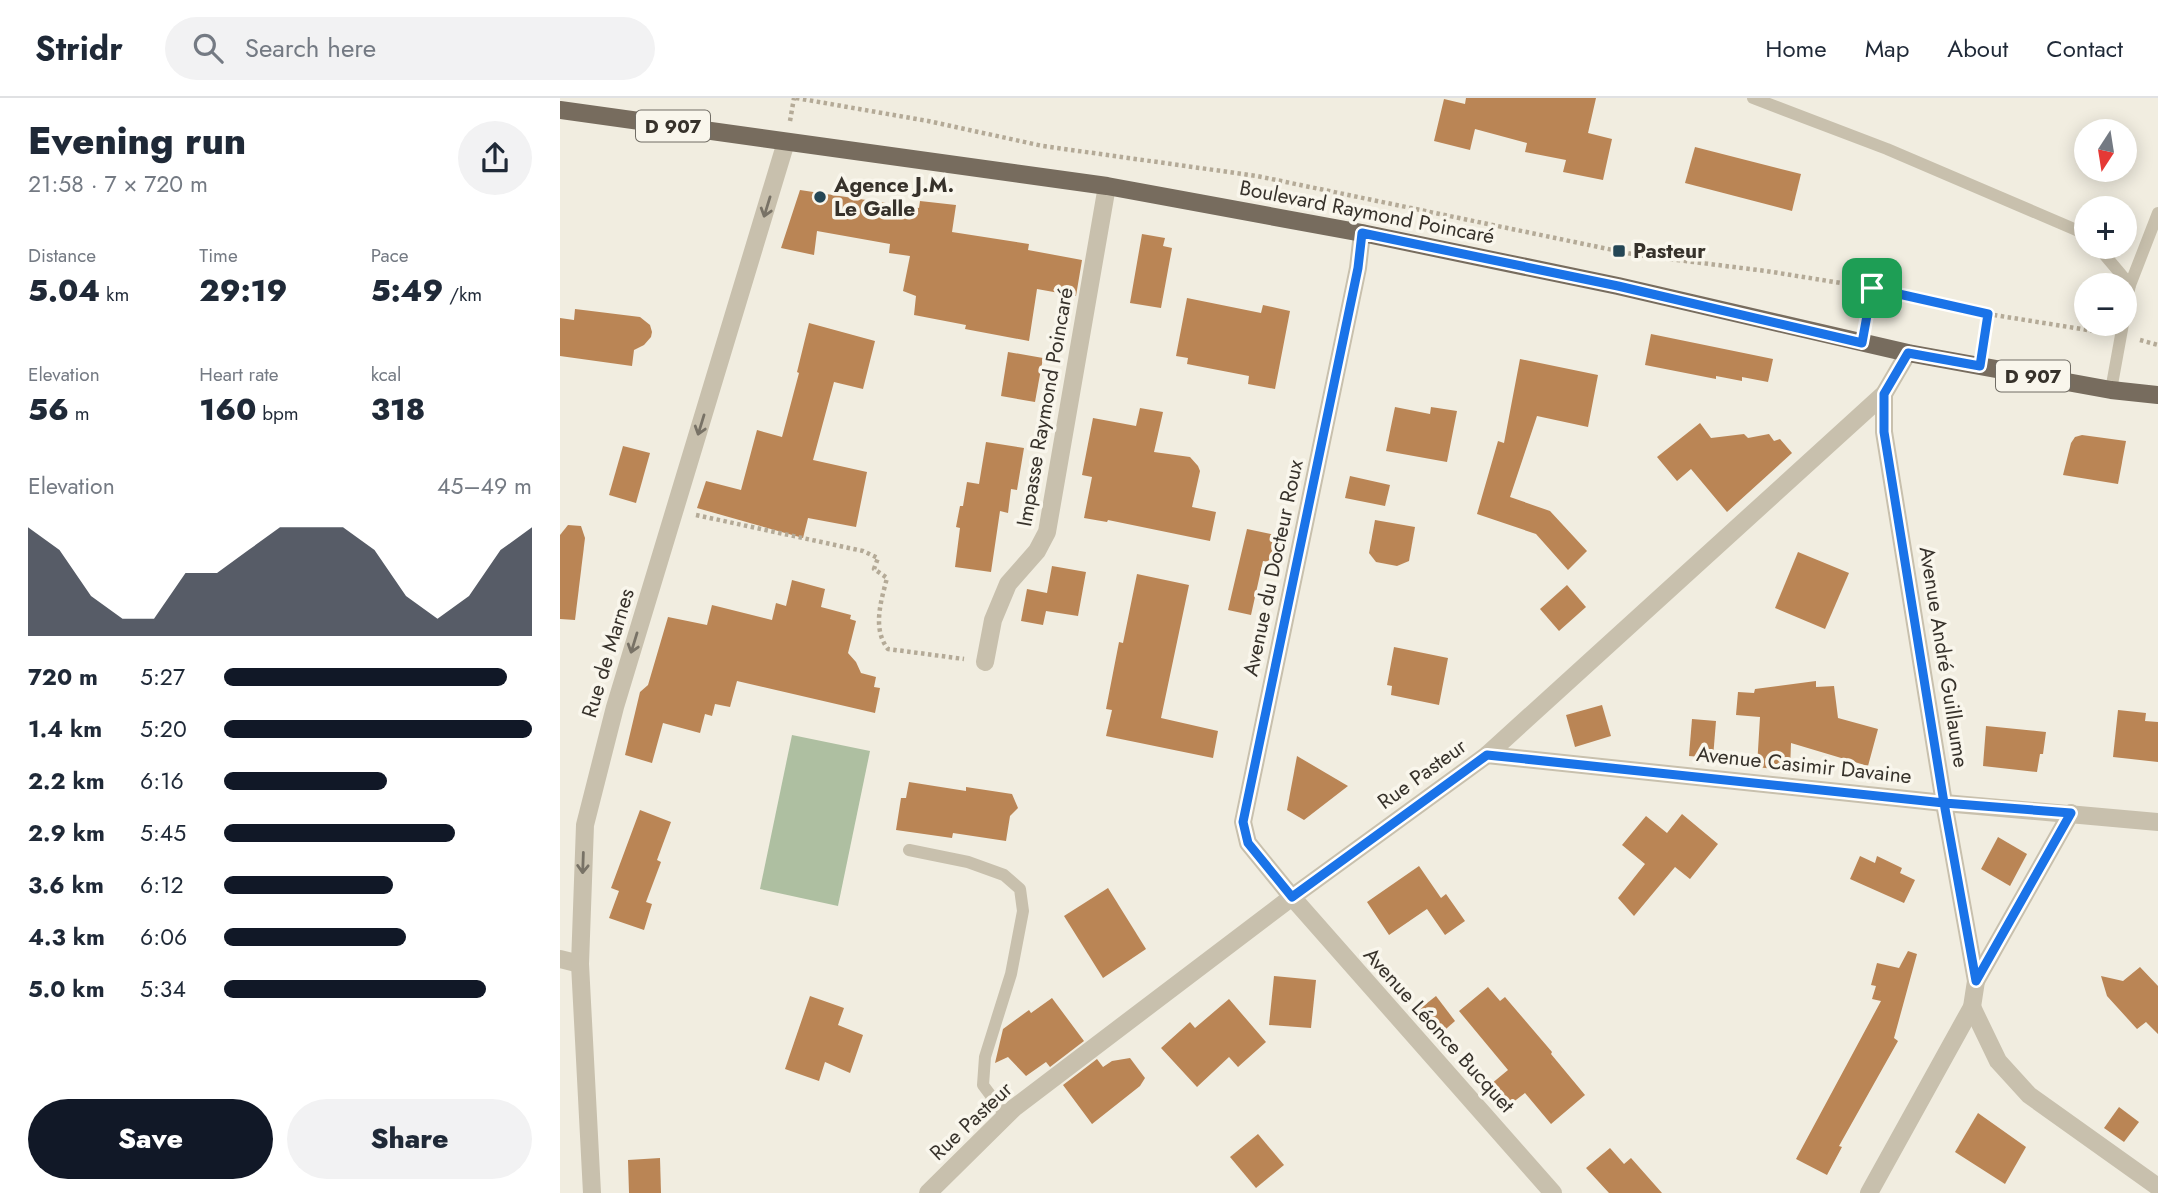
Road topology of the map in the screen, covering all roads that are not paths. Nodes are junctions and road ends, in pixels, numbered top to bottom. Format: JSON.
{"nodes":[{"id":1,"x":1753,"y":98,"type":"edge"},
{"id":2,"x":560,"y":110,"type":"edge"},
{"id":3,"x":786,"y":142,"type":"junction"},
{"id":4,"x":1107,"y":186,"type":"junction"},
{"id":5,"x":2158,"y":213,"type":"edge"},
{"id":6,"x":2074,"y":229,"type":"edge"},
{"id":7,"x":1362,"y":233,"type":"junction"},
{"id":8,"x":2108,"y":259,"type":"edge"},
{"id":9,"x":2120,"y":273,"type":"edge"},
{"id":10,"x":2135,"y":273,"type":"edge"},
{"id":11,"x":2121,"y":336,"type":"edge"},
{"id":12,"x":1908,"y":353,"type":"junction"},
{"id":13,"x":2111,"y":390,"type":"junction"},
{"id":14,"x":1884,"y":394,"type":"junction"},
{"id":15,"x":2158,"y":395,"type":"edge"},
{"id":16,"x":985,"y":662,"type":"road end"},
{"id":17,"x":1487,"y":755,"type":"junction"},
{"id":18,"x":1944,"y":803,"type":"junction"},
{"id":19,"x":2071,"y":813,"type":"junction"},
{"id":20,"x":2158,"y":822,"type":"edge"},
{"id":21,"x":909,"y":850,"type":"dead end"},
{"id":22,"x":1292,"y":897,"type":"junction"},
{"id":23,"x":560,"y":959,"type":"edge"},
{"id":24,"x":580,"y":964,"type":"junction"},
{"id":25,"x":1976,"y":981,"type":"junction"},
{"id":26,"x":1972,"y":1007,"type":"junction"},
{"id":27,"x":1006,"y":1116,"type":"junction"},
{"id":28,"x":2158,"y":1187,"type":"edge"},
{"id":29,"x":592,"y":1193,"type":"edge"},
{"id":30,"x":928,"y":1193,"type":"edge"},
{"id":31,"x":1553,"y":1193,"type":"edge"},
{"id":32,"x":1869,"y":1193,"type":"edge"}],
"edges":[{"from":1,"to":6,"type":"lane"},
{"from":2,"to":3,"type":"main road","name":"Boulevard Raymond Poincaré","number":"D 907"},
{"from":3,"to":4,"type":"main road","name":"Boulevard Raymond Poincaré","number":"D 907"},
{"from":3,"to":24,"type":"street","name":"Rue de Marnes","one_way":true},
{"from":4,"to":7,"type":"main road","name":"Boulevard Raymond Poincaré","number":"D 907"},
{"from":4,"to":16,"type":"street","name":"Impasse Raymond Poincaré"},
{"from":5,"to":10,"type":"lane"},
{"from":7,"to":12,"type":"main road","name":"Boulevard Raymond Poincaré","number":"D 907"},
{"from":7,"to":22,"type":"street","name":"Avenue du Docteur Roux"},
{"from":8,"to":9,"type":"lane"},
{"from":11,"to":13,"type":"lane"},
{"from":12,"to":13,"type":"main road","name":"Boulevard Raymond Poincaré","number":"D 907"},
{"from":12,"to":14,"type":"street","name":"Rue Pasteur"},
{"from":13,"to":15,"type":"main road","name":"Boulevard Raymond Poincaré","number":"D 907"},
{"from":14,"to":17,"type":"street","name":"Rue Pasteur"},
{"from":14,"to":18,"type":"street","name":"Avenue André Guillaume"},
{"from":17,"to":18,"type":"street","name":"Avenue Casimir Davaine"},
{"from":17,"to":22,"type":"street","name":"Rue Pasteur"},
{"from":18,"to":19,"type":"street","name":"Avenue Casimir Davaine"},
{"from":18,"to":25,"type":"street","name":"Avenue André Guillaume"},
{"from":19,"to":20,"type":"street","name":"Avenue Casimir Davaine"},
{"from":19,"to":25,"type":"street"},
{"from":21,"to":27,"type":"lane"},
{"from":22,"to":27,"type":"street","name":"Rue Pasteur"},
{"from":22,"to":31,"type":"street","name":"Avenue Léonce Bucquet"},
{"from":23,"to":24,"type":"street"},
{"from":24,"to":29,"type":"street","name":"Rue de Marnes"},
{"from":25,"to":26,"type":"street","name":"Avenue André Guillaume"},
{"from":26,"to":28,"type":"street"},
{"from":26,"to":32,"type":"street","name":"Avenue André Guillaume"},
{"from":27,"to":30,"type":"street","name":"Rue Pasteur"}]}
